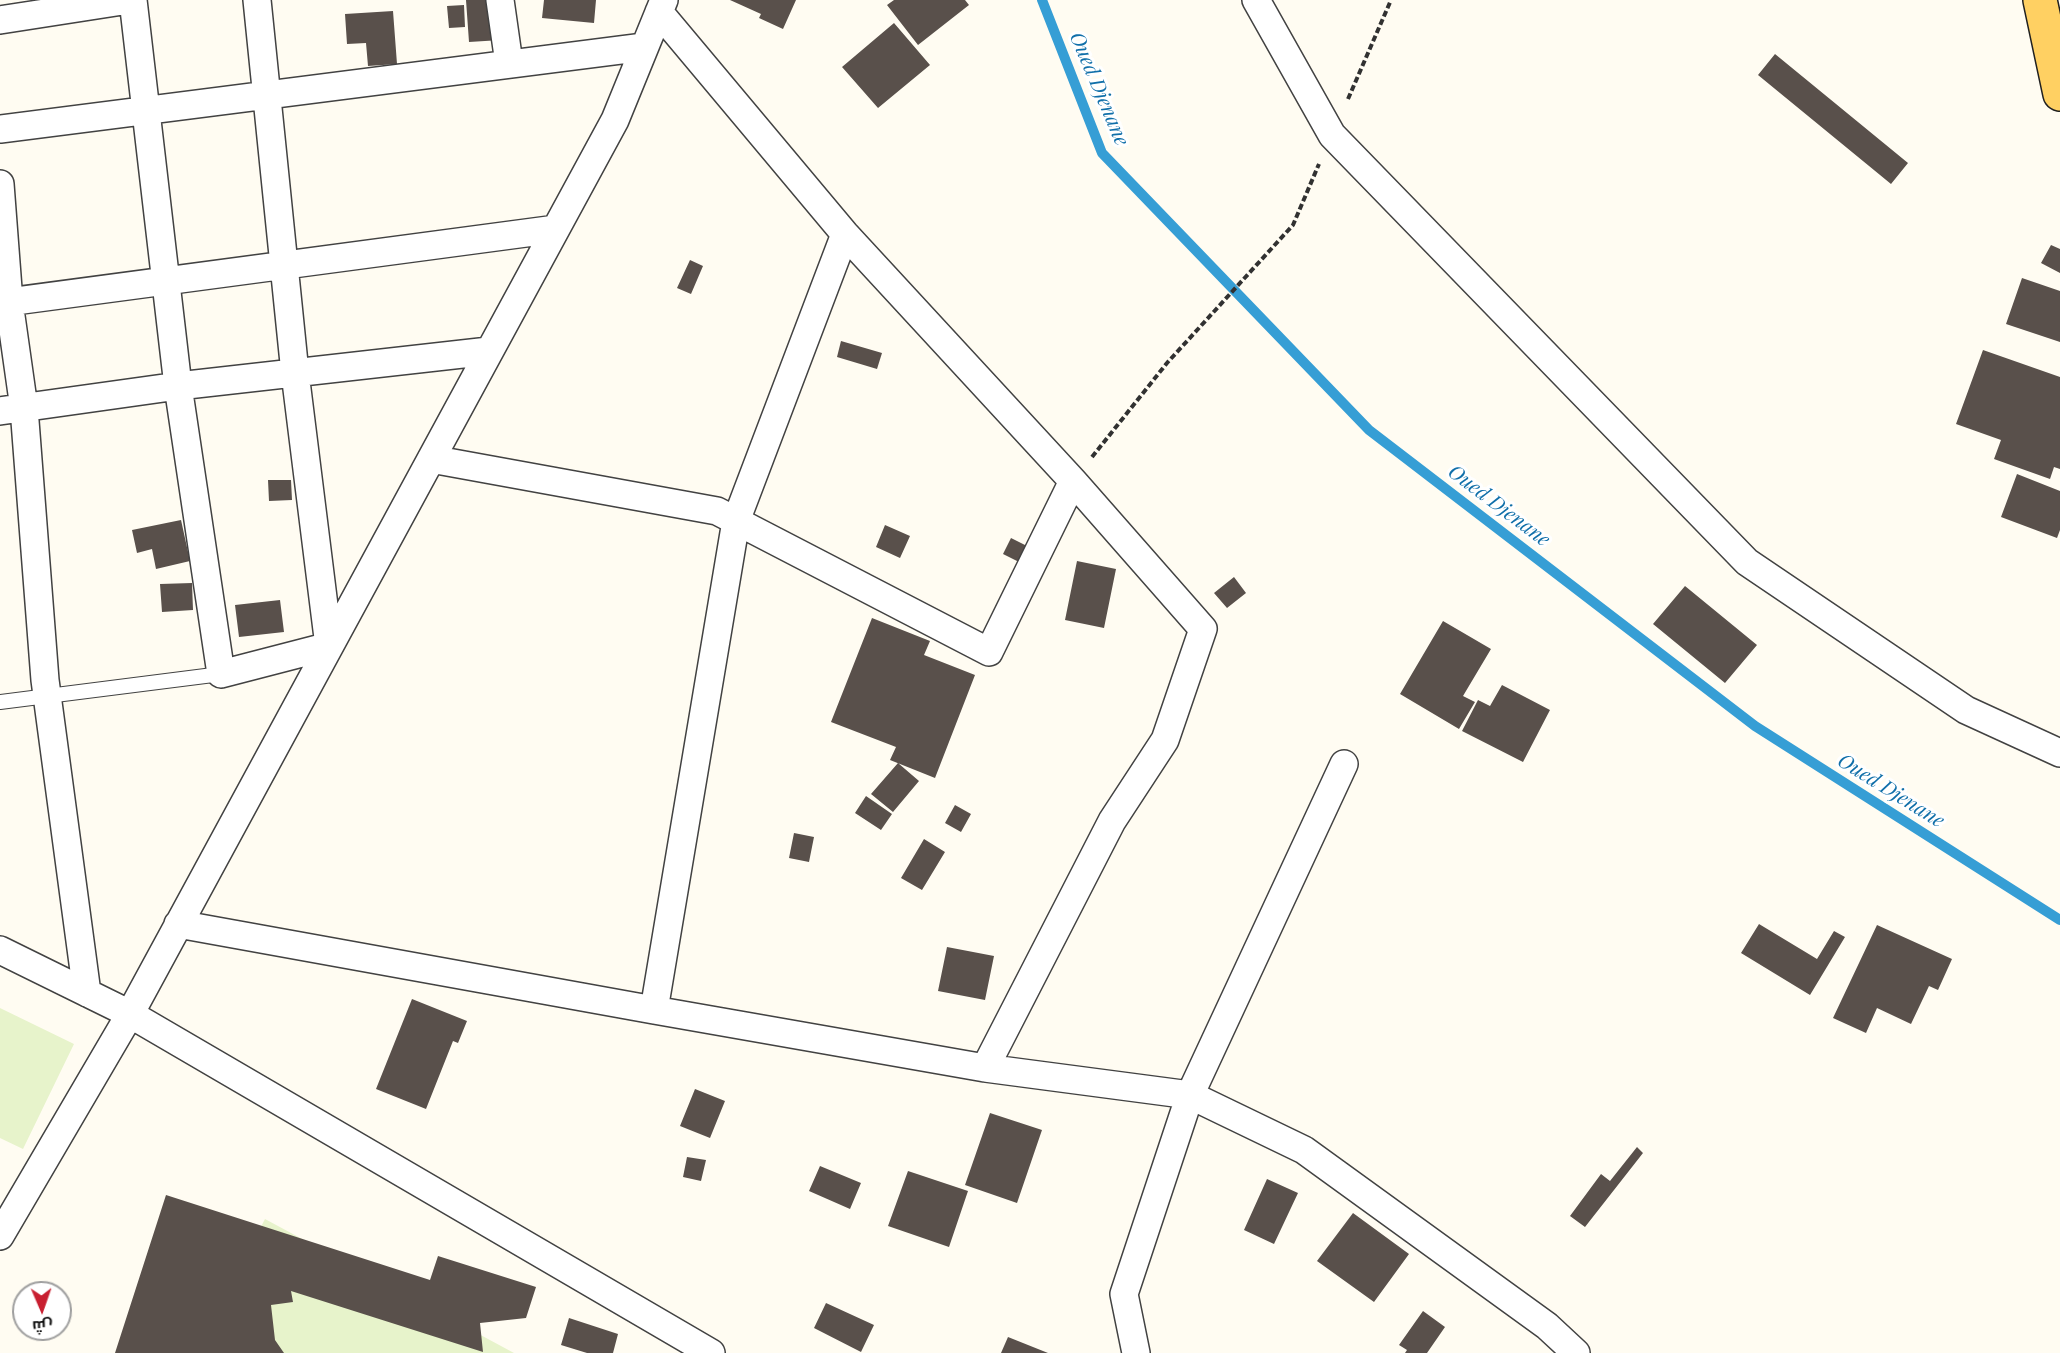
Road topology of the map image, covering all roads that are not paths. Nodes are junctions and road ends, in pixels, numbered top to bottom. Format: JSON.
{"nodes":[{"id":1,"x":130,"y":0,"type":"edge"},
{"id":2,"x":257,"y":0,"type":"edge"},
{"id":3,"x":500,"y":0,"type":"edge"},
{"id":4,"x":1256,"y":0,"type":"edge"},
{"id":5,"x":2040,"y":0,"type":"edge"},
{"id":6,"x":661,"y":6,"type":"edge"},
{"id":7,"x":0,"y":20,"type":"edge"},
{"id":8,"x":644,"y":47,"type":"junction"},
{"id":9,"x":509,"y":63,"type":"junction"},
{"id":10,"x":2060,"y":94,"type":"edge"},
{"id":11,"x":267,"y":96,"type":"junction"},
{"id":12,"x":146,"y":111,"type":"junction"},
{"id":13,"x":0,"y":129,"type":"edge"},
{"id":14,"x":0,"y":184,"type":"edge"},
{"id":15,"x":556,"y":229,"type":"junction"},
{"id":16,"x":845,"y":234,"type":"junction"},
{"id":17,"x":285,"y":265,"type":"junction"},
{"id":18,"x":167,"y":281,"type":"junction"},
{"id":19,"x":5,"y":303,"type":"edge"},
{"id":20,"x":489,"y":351,"type":"junction"},
{"id":21,"x":296,"y":373,"type":"junction"},
{"id":22,"x":178,"y":386,"type":"junction"},
{"id":23,"x":12,"y":410,"type":"edge"},
{"id":24,"x":431,"y":459,"type":"junction"},
{"id":25,"x":1073,"y":481,"type":"junction"},
{"id":26,"x":735,"y":520,"type":"junction"},
{"id":27,"x":329,"y":646,"type":"junction"},
{"id":28,"x":221,"y":674,"type":"junction"},
{"id":29,"x":47,"y":696,"type":"junction"},
{"id":30,"x":0,"y":702,"type":"edge"},
{"id":31,"x":2060,"y":753,"type":"edge"},
{"id":32,"x":1344,"y":764,"type":"dead end"},
{"id":33,"x":178,"y":924,"type":"junction"},
{"id":34,"x":0,"y":950,"type":"edge"},
{"id":35,"x":87,"y":993,"type":"junction"},
{"id":36,"x":654,"y":1010,"type":"junction"},
{"id":37,"x":130,"y":1014,"type":"junction"},
{"id":38,"x":985,"y":1068,"type":"junction"},
{"id":39,"x":1190,"y":1095,"type":"junction"},
{"id":40,"x":0,"y":1236,"type":"edge"},
{"id":41,"x":711,"y":1353,"type":"edge"},
{"id":42,"x":1136,"y":1353,"type":"edge"},
{"id":43,"x":1576,"y":1353,"type":"edge"}],
"edges":[{"from":1,"to":7,"type":"street"},
{"from":1,"to":12,"type":"street"},
{"from":2,"to":11,"type":"street"},
{"from":3,"to":9,"type":"street"},
{"from":4,"to":31,"type":"street"},
{"from":5,"to":10,"type":"main road"},
{"from":6,"to":8,"type":"street"},
{"from":6,"to":16,"type":"street"},
{"from":8,"to":9,"type":"street"},
{"from":8,"to":15,"type":"street"},
{"from":9,"to":11,"type":"street"},
{"from":11,"to":12,"type":"street"},
{"from":11,"to":17,"type":"street"},
{"from":12,"to":13,"type":"street"},
{"from":12,"to":18,"type":"street"},
{"from":14,"to":19,"type":"street"},
{"from":15,"to":17,"type":"street"},
{"from":15,"to":20,"type":"street"},
{"from":16,"to":25,"type":"street"},
{"from":16,"to":26,"type":"street"},
{"from":17,"to":18,"type":"street"},
{"from":17,"to":21,"type":"street"},
{"from":18,"to":19,"type":"street"},
{"from":18,"to":22,"type":"street"},
{"from":19,"to":23,"type":"street"},
{"from":20,"to":21,"type":"street"},
{"from":20,"to":24,"type":"street"},
{"from":21,"to":22,"type":"street"},
{"from":21,"to":27,"type":"street"},
{"from":22,"to":23,"type":"street"},
{"from":22,"to":28,"type":"street"},
{"from":23,"to":29,"type":"street"},
{"from":24,"to":26,"type":"street"},
{"from":24,"to":27,"type":"street"},
{"from":25,"to":26,"type":"street"},
{"from":25,"to":38,"type":"street"},
{"from":26,"to":36,"type":"street"},
{"from":27,"to":28,"type":"street"},
{"from":27,"to":33,"type":"street"},
{"from":28,"to":29,"type":"lane"},
{"from":29,"to":30,"type":"lane"},
{"from":29,"to":35,"type":"street"},
{"from":32,"to":39,"type":"street"},
{"from":33,"to":36,"type":"street"},
{"from":33,"to":37,"type":"street"},
{"from":34,"to":35,"type":"street"},
{"from":35,"to":37,"type":"street"},
{"from":36,"to":38,"type":"street"},
{"from":37,"to":40,"type":"street"},
{"from":37,"to":41,"type":"street"},
{"from":38,"to":39,"type":"street"},
{"from":39,"to":42,"type":"street"},
{"from":39,"to":43,"type":"street"}]}
